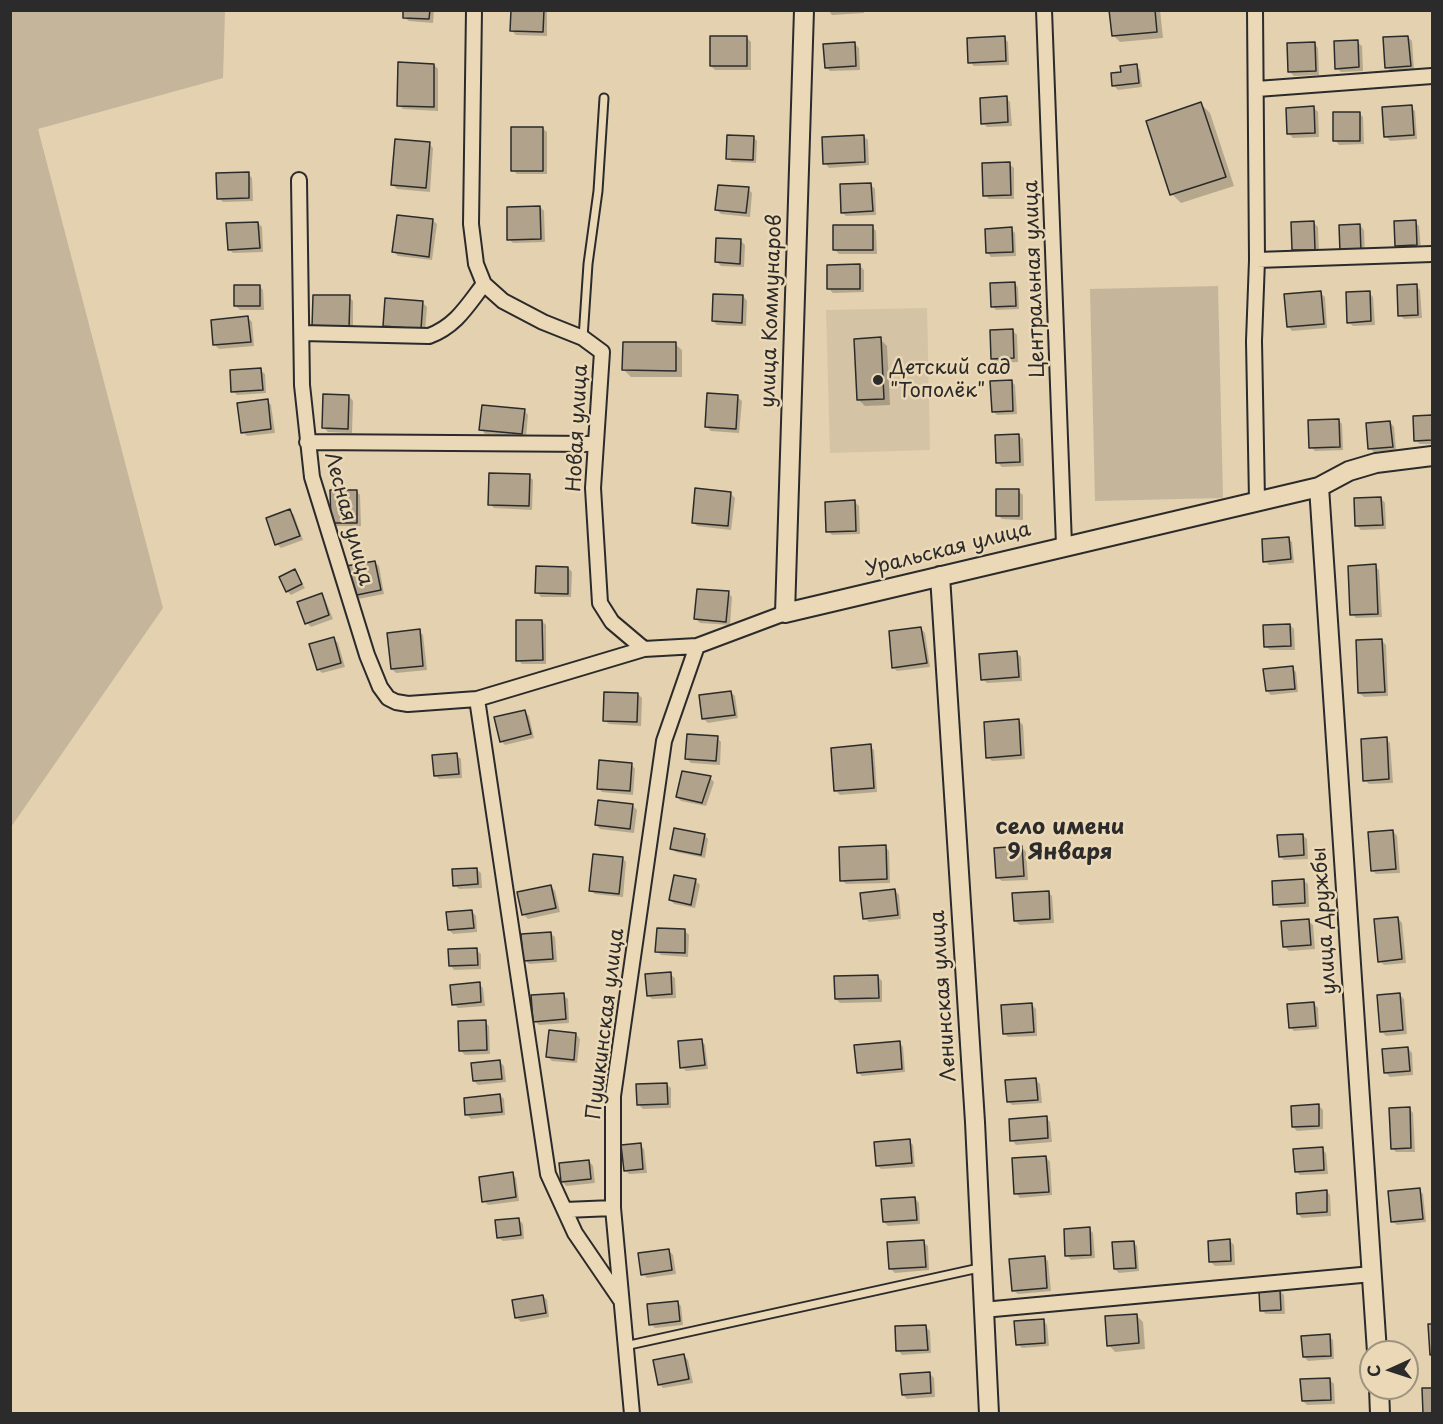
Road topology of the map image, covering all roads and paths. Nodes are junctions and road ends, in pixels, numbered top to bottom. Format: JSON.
{"nodes":[{"id":1,"x":474,"y":10,"type":"edge"},
{"id":2,"x":804,"y":10,"type":"edge"},
{"id":3,"x":1044,"y":10,"type":"edge"},
{"id":4,"x":1255,"y":10,"type":"edge"},
{"id":5,"x":1432,"y":76,"type":"edge"},
{"id":6,"x":1257,"y":89,"type":"junction"},
{"id":7,"x":604,"y":98,"type":"dead end"},
{"id":8,"x":299,"y":180,"type":"dead end"},
{"id":9,"x":1432,"y":254,"type":"edge"},
{"id":10,"x":1257,"y":260,"type":"junction"},
{"id":11,"x":484,"y":284,"type":"junction"},
{"id":12,"x":302,"y":333,"type":"junction"},
{"id":13,"x":583,"y":338,"type":"junction"},
{"id":14,"x":308,"y":442,"type":"junction"},
{"id":15,"x":596,"y":444,"type":"junction"},
{"id":16,"x":1432,"y":456,"type":"edge"},
{"id":17,"x":1319,"y":487,"type":"junction"},
{"id":18,"x":1257,"y":500,"type":"junction"},
{"id":19,"x":1064,"y":545,"type":"junction"},
{"id":20,"x":940,"y":576,"type":"junction"},
{"id":21,"x":785,"y":613,"type":"junction"},
{"id":22,"x":697,"y":646,"type":"junction"},
{"id":23,"x":644,"y":649,"type":"junction"},
{"id":24,"x":477,"y":699,"type":"junction"},
{"id":25,"x":613,"y":1208,"type":"junction"},
{"id":26,"x":565,"y":1210,"type":"junction"},
{"id":27,"x":981,"y":1267,"type":"junction"},
{"id":28,"x":1372,"y":1274,"type":"junction"},
{"id":29,"x":621,"y":1300,"type":"junction"},
{"id":30,"x":983,"y":1310,"type":"junction"},
{"id":31,"x":1376,"y":1340,"type":"edge"},
{"id":32,"x":625,"y":1346,"type":"junction"},
{"id":33,"x":632,"y":1413,"type":"edge"},
{"id":34,"x":989,"y":1413,"type":"edge"}],
"edges":[{"from":1,"to":11,"type":"street"},
{"from":2,"to":21,"type":"street","name":"улица Коммунаров"},
{"from":3,"to":19,"type":"street","name":"Центральная улица"},
{"from":4,"to":6,"type":"street"},
{"from":5,"to":6,"type":"street"},
{"from":6,"to":10,"type":"street"},
{"from":7,"to":13,"type":"lane"},
{"from":8,"to":12,"type":"street","name":"Лесная улица"},
{"from":9,"to":10,"type":"street"},
{"from":10,"to":18,"type":"street"},
{"from":11,"to":12,"type":"street"},
{"from":11,"to":13,"type":"street","name":"Новая улица"},
{"from":12,"to":14,"type":"street","name":"Лесная улица"},
{"from":13,"to":15,"type":"street","name":"Новая улица"},
{"from":14,"to":15,"type":"street"},
{"from":14,"to":24,"type":"street","name":"Лесная улица"},
{"from":15,"to":23,"type":"street","name":"Новая улица"},
{"from":16,"to":17,"type":"street","name":"Уральская улица"},
{"from":17,"to":18,"type":"street","name":"Уральская улица"},
{"from":17,"to":28,"type":"street","name":"улица Дружбы"},
{"from":18,"to":19,"type":"street","name":"Уральская улица"},
{"from":19,"to":20,"type":"street","name":"Уральская улица"},
{"from":20,"to":21,"type":"street","name":"Уральская улица"},
{"from":20,"to":27,"type":"street","name":"Ленинская улица"},
{"from":21,"to":22,"type":"street","name":"Уральская улица"},
{"from":22,"to":23,"type":"street","name":"Уральская улица"},
{"from":22,"to":25,"type":"street","name":"Пушкинская улица"},
{"from":23,"to":24,"type":"street","name":"Уральская улица"},
{"from":24,"to":26,"type":"street"},
{"from":25,"to":26,"type":"street"},
{"from":25,"to":29,"type":"street","name":"Пушкинская улица"},
{"from":26,"to":29,"type":"street"},
{"from":27,"to":30,"type":"street","name":"Ленинская улица"},
{"from":27,"to":32,"type":"lane"},
{"from":28,"to":30,"type":"street"},
{"from":28,"to":31,"type":"street","name":"улица Дружбы"},
{"from":29,"to":32,"type":"street","name":"Пушкинская улица"},
{"from":30,"to":34,"type":"street","name":"Ленинская улица"},
{"from":32,"to":33,"type":"street","name":"Пушкинская улица"}]}
